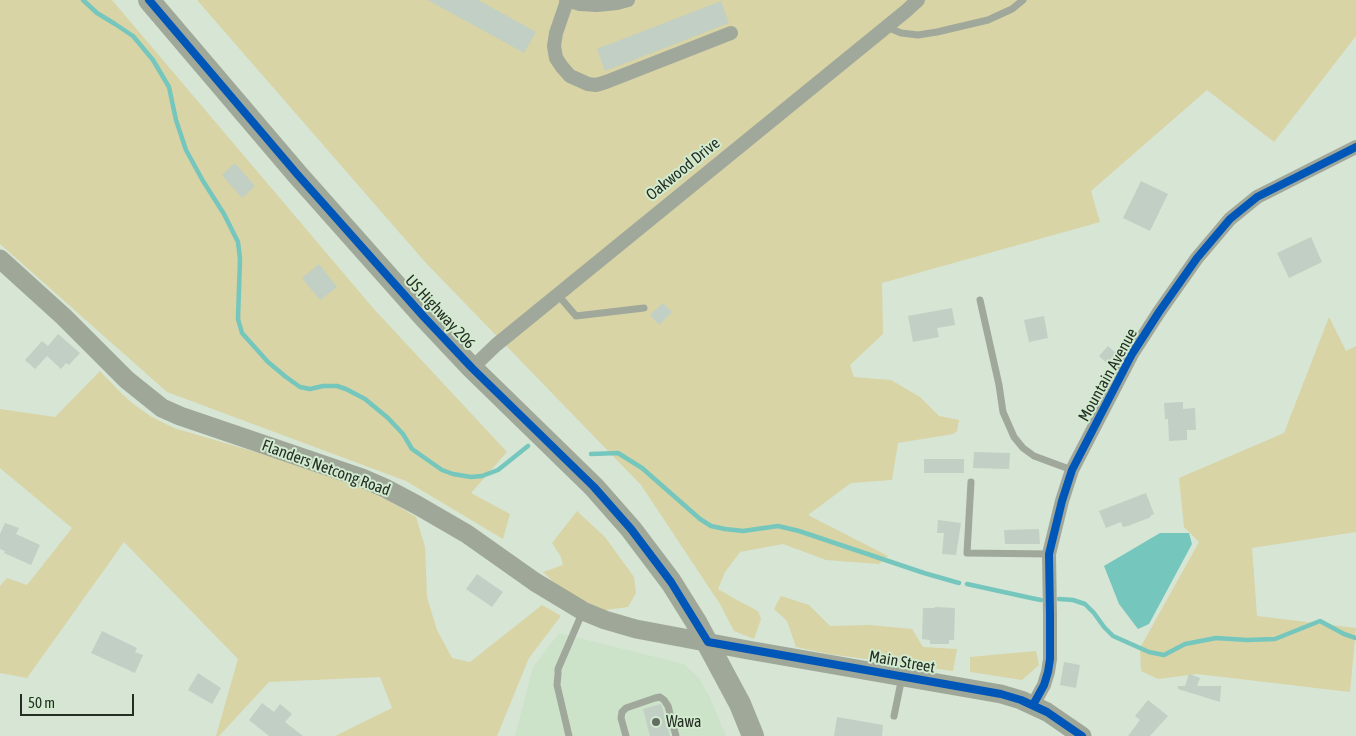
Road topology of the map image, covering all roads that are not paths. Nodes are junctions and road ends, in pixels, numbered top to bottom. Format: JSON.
{"nodes":[{"id":1,"x":149,"y":0,"type":"edge"},
{"id":2,"x":566,"y":0,"type":"edge"},
{"id":3,"x":628,"y":0,"type":"edge"},
{"id":4,"x":918,"y":0,"type":"edge"},
{"id":5,"x":1023,"y":0,"type":"edge"},
{"id":6,"x":596,"y":3,"type":"edge"},
{"id":7,"x":887,"y":27,"type":"junction"},
{"id":8,"x":732,"y":33,"type":"dead end"},
{"id":9,"x":1356,"y":147,"type":"edge"},
{"id":10,"x":0,"y":259,"type":"edge"},
{"id":11,"x":558,"y":295,"type":"junction"},
{"id":12,"x":980,"y":300,"type":"dead end"},
{"id":13,"x":644,"y":308,"type":"dead end"},
{"id":14,"x":472,"y":368,"type":"junction"},
{"id":15,"x":1072,"y":470,"type":"junction"},
{"id":16,"x":972,"y":482,"type":"dead end"},
{"id":17,"x":1049,"y":554,"type":"junction"},
{"id":18,"x":583,"y":611,"type":"junction"},
{"id":19,"x":708,"y":642,"type":"junction"},
{"id":20,"x":902,"y":676,"type":"junction"},
{"id":21,"x":1033,"y":705,"type":"junction"},
{"id":22,"x":894,"y":716,"type":"dead end"},
{"id":23,"x":569,"y":736,"type":"edge"},
{"id":24,"x":626,"y":736,"type":"edge"},
{"id":25,"x":676,"y":736,"type":"edge"},
{"id":26,"x":753,"y":736,"type":"edge"},
{"id":27,"x":1082,"y":736,"type":"edge"}],
"edges":[{"from":1,"to":14,"type":"highway","name":"US Highway 206"},
{"from":2,"to":6,"type":"street"},
{"from":2,"to":8,"type":"street"},
{"from":3,"to":6,"type":"street"},
{"from":4,"to":7,"type":"street","name":"Oakwood Drive"},
{"from":5,"to":7,"type":"lane"},
{"from":7,"to":11,"type":"street","name":"Oakwood Drive"},
{"from":9,"to":15,"type":"street","name":"Mountain Avenue"},
{"from":10,"to":18,"type":"main road","name":"Flanders Netcong Road"},
{"from":11,"to":13,"type":"lane"},
{"from":11,"to":14,"type":"street","name":"Oakwood Drive"},
{"from":12,"to":15,"type":"lane"},
{"from":14,"to":19,"type":"highway","name":"US Highway 206"},
{"from":15,"to":17,"type":"street","name":"Mountain Avenue"},
{"from":16,"to":17,"type":"lane"},
{"from":17,"to":21,"type":"street","name":"Mountain Avenue"},
{"from":18,"to":19,"type":"main road","name":"Flanders Netcong Road"},
{"from":18,"to":23,"type":"lane"},
{"from":19,"to":20,"type":"main road","name":"Main Street"},
{"from":19,"to":26,"type":"highway","name":"US Highway 206"},
{"from":20,"to":21,"type":"main road","name":"Main Street"},
{"from":20,"to":22,"type":"lane"},
{"from":21,"to":27,"type":"main road","name":"Main Street"},
{"from":24,"to":25,"type":"lane"}]}
